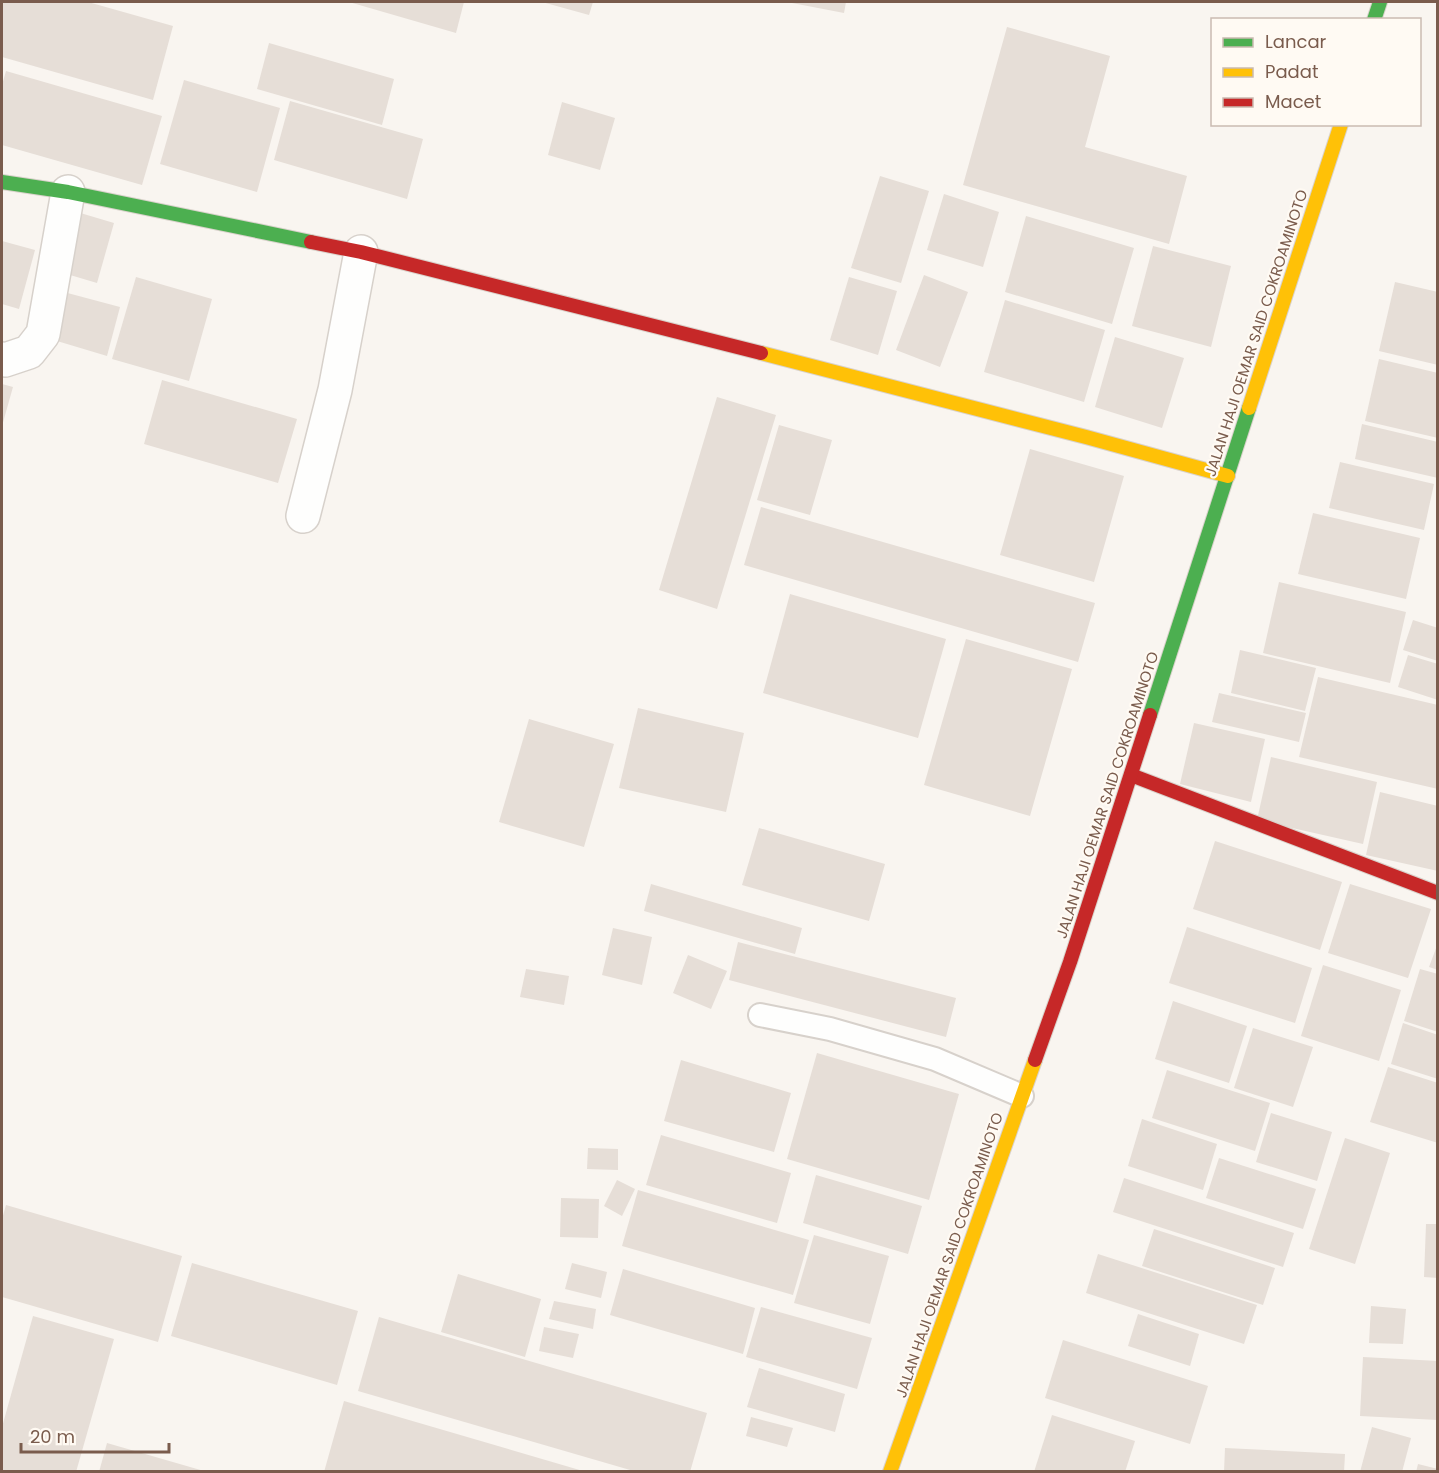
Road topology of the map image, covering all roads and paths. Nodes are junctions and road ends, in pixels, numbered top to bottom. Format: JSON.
{"nodes":[{"id":1,"x":1380,"y":2,"type":"edge"},
{"id":2,"x":1375,"y":18,"type":"edge"},
{"id":3,"x":1340,"y":126,"type":"edge"},
{"id":4,"x":2,"y":182,"type":"edge"},
{"id":5,"x":68,"y":192,"type":"junction"},
{"id":6,"x":361,"y":252,"type":"junction"},
{"id":7,"x":2,"y":359,"type":"edge"},
{"id":8,"x":1228,"y":476,"type":"junction"},
{"id":9,"x":303,"y":516,"type":"dead end"},
{"id":10,"x":1131,"y":775,"type":"junction"},
{"id":11,"x":1437,"y":892,"type":"edge"},
{"id":12,"x":760,"y":1015,"type":"dead end"},
{"id":13,"x":1022,"y":1096,"type":"junction"},
{"id":14,"x":890,"y":1472,"type":"edge"}],
"edges":[{"from":1,"to":2,"type":"street"},
{"from":3,"to":8,"type":"street","name":"JALAN HAJI OEMAR SAID COKROAMINOTO"},
{"from":4,"to":5,"type":"street"},
{"from":5,"to":6,"type":"street"},
{"from":5,"to":7,"type":"street"},
{"from":6,"to":8,"type":"street"},
{"from":6,"to":9,"type":"street"},
{"from":8,"to":10,"type":"street","name":"JALAN HAJI OEMAR SAID COKROAMINOTO"},
{"from":10,"to":11,"type":"street"},
{"from":10,"to":13,"type":"street","name":"JALAN HAJI OEMAR SAID COKROAMINOTO"},
{"from":12,"to":13,"type":"lane"},
{"from":13,"to":14,"type":"street","name":"JALAN HAJI OEMAR SAID COKROAMINOTO"}]}
